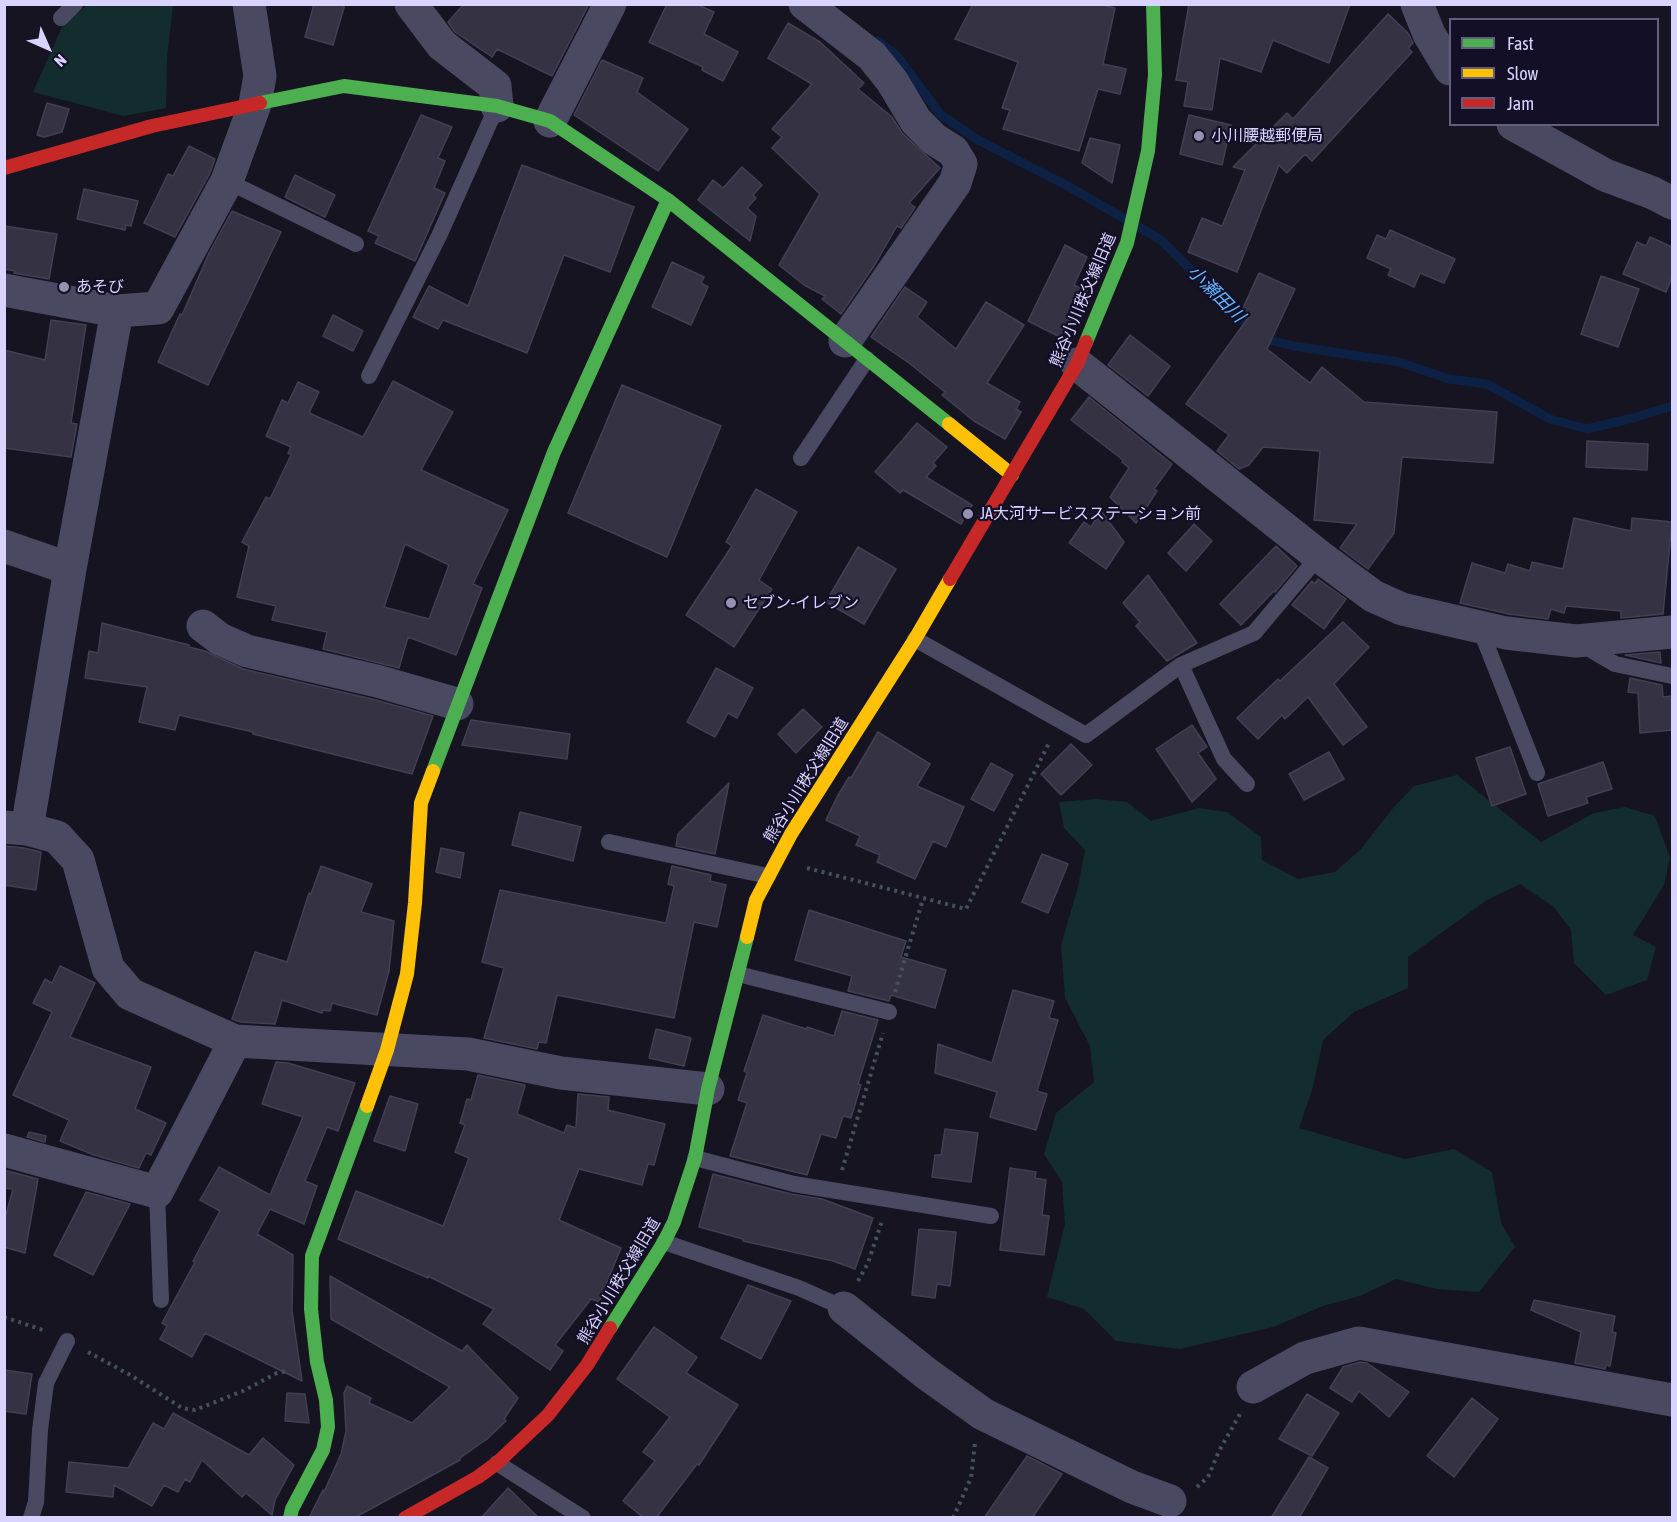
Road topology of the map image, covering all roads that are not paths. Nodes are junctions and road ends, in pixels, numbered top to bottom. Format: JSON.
{"nodes":[{"id":1,"x":75,"y":4,"type":"edge"},
{"id":2,"x":249,"y":4,"type":"edge"},
{"id":3,"x":411,"y":4,"type":"edge"},
{"id":4,"x":610,"y":4,"type":"edge"},
{"id":5,"x":805,"y":4,"type":"edge"},
{"id":6,"x":1152,"y":4,"type":"edge"},
{"id":7,"x":1417,"y":4,"type":"edge"},
{"id":8,"x":61,"y":18,"type":"dead end"},
{"id":9,"x":1449,"y":67,"type":"edge"},
{"id":10,"x":255,"y":105,"type":"junction"},
{"id":11,"x":497,"y":106,"type":"junction"},
{"id":12,"x":550,"y":121,"type":"junction"},
{"id":13,"x":1517,"y":126,"type":"edge"},
{"id":14,"x":4,"y":168,"type":"edge"},
{"id":15,"x":227,"y":181,"type":"junction"},
{"id":16,"x":668,"y":200,"type":"junction"},
{"id":17,"x":1672,"y":203,"type":"edge"},
{"id":18,"x":356,"y":244,"type":"dead end"},
{"id":19,"x":4,"y":290,"type":"edge"},
{"id":20,"x":117,"y":311,"type":"junction"},
{"id":21,"x":856,"y":350,"type":"junction"},
{"id":22,"x":1077,"y":364,"type":"junction"},
{"id":23,"x":369,"y":376,"type":"dead end"},
{"id":24,"x":801,"y":458,"type":"dead end"},
{"id":25,"x":1012,"y":475,"type":"junction"},
{"id":26,"x":4,"y":546,"type":"edge"},
{"id":27,"x":1319,"y":556,"type":"junction"},
{"id":28,"x":70,"y":569,"type":"junction"},
{"id":29,"x":1478,"y":625,"type":"junction"},
{"id":30,"x":203,"y":626,"type":"dead end"},
{"id":31,"x":1672,"y":632,"type":"edge"},
{"id":32,"x":915,"y":639,"type":"junction"},
{"id":33,"x":1575,"y":642,"type":"junction"},
{"id":34,"x":1181,"y":665,"type":"junction"},
{"id":35,"x":1672,"y":676,"type":"edge"},
{"id":36,"x":457,"y":704,"type":"junction"},
{"id":37,"x":1537,"y":773,"type":"dead end"},
{"id":38,"x":1246,"y":784,"type":"dead end"},
{"id":39,"x":16,"y":828,"type":"edge"},
{"id":40,"x":609,"y":842,"type":"dead end"},
{"id":41,"x":768,"y":876,"type":"junction"},
{"id":42,"x":738,"y":974,"type":"junction"},
{"id":43,"x":889,"y":1012,"type":"road end"},
{"id":44,"x":235,"y":1041,"type":"junction"},
{"id":45,"x":387,"y":1050,"type":"junction"},
{"id":46,"x":708,"y":1089,"type":"junction"},
{"id":47,"x":4,"y":1150,"type":"edge"},
{"id":48,"x":695,"y":1158,"type":"junction"},
{"id":49,"x":157,"y":1192,"type":"junction"},
{"id":50,"x":991,"y":1216,"type":"dead end"},
{"id":51,"x":664,"y":1242,"type":"junction"},
{"id":52,"x":161,"y":1300,"type":"dead end"},
{"id":53,"x":844,"y":1308,"type":"joint"},
{"id":54,"x":68,"y":1341,"type":"road end"},
{"id":55,"x":1254,"y":1387,"type":"road end"},
{"id":56,"x":1672,"y":1400,"type":"edge"},
{"id":57,"x":497,"y":1463,"type":"junction"},
{"id":58,"x":1170,"y":1501,"type":"road end"},
{"id":59,"x":31,"y":1518,"type":"edge"},
{"id":60,"x":290,"y":1518,"type":"edge"},
{"id":61,"x":405,"y":1518,"type":"edge"},
{"id":62,"x":583,"y":1518,"type":"edge"}],
"edges":[{"from":1,"to":8,"type":"lane"},
{"from":2,"to":10,"type":"street"},
{"from":3,"to":11,"type":"street"},
{"from":4,"to":12,"type":"street"},
{"from":5,"to":21,"type":"street"},
{"from":6,"to":22,"type":"street","name":"熊谷小川秩父線旧道"},
{"from":7,"to":9,"type":"street"},
{"from":10,"to":11,"type":"street"},
{"from":10,"to":14,"type":"street"},
{"from":10,"to":15,"type":"street"},
{"from":11,"to":12,"type":"street"},
{"from":11,"to":23,"type":"lane"},
{"from":12,"to":16,"type":"street"},
{"from":13,"to":17,"type":"street"},
{"from":15,"to":18,"type":"lane"},
{"from":15,"to":20,"type":"street"},
{"from":16,"to":21,"type":"street"},
{"from":16,"to":36,"type":"street"},
{"from":19,"to":20,"type":"street"},
{"from":20,"to":28,"type":"street"},
{"from":21,"to":24,"type":"lane"},
{"from":21,"to":25,"type":"street"},
{"from":22,"to":25,"type":"street","name":"熊谷小川秩父線旧道"},
{"from":22,"to":27,"type":"street"},
{"from":25,"to":32,"type":"street","name":"熊谷小川秩父線旧道"},
{"from":26,"to":28,"type":"street"},
{"from":27,"to":29,"type":"street"},
{"from":27,"to":34,"type":"lane"},
{"from":28,"to":39,"type":"street"},
{"from":29,"to":33,"type":"street"},
{"from":29,"to":37,"type":"lane"},
{"from":30,"to":36,"type":"street"},
{"from":31,"to":33,"type":"street"},
{"from":32,"to":34,"type":"lane"},
{"from":32,"to":41,"type":"street","name":"熊谷小川秩父線旧道"},
{"from":33,"to":35,"type":"lane"},
{"from":34,"to":38,"type":"lane"},
{"from":36,"to":45,"type":"street"},
{"from":39,"to":44,"type":"street"},
{"from":40,"to":41,"type":"lane"},
{"from":41,"to":42,"type":"street","name":"熊谷小川秩父線旧道"},
{"from":42,"to":43,"type":"lane"},
{"from":42,"to":46,"type":"street","name":"熊谷小川秩父線旧道"},
{"from":44,"to":45,"type":"street"},
{"from":44,"to":49,"type":"street"},
{"from":45,"to":46,"type":"street"},
{"from":45,"to":60,"type":"street"},
{"from":46,"to":48,"type":"street","name":"熊谷小川秩父線旧道"},
{"from":47,"to":49,"type":"street"},
{"from":48,"to":50,"type":"lane"},
{"from":48,"to":51,"type":"street","name":"熊谷小川秩父線旧道"},
{"from":49,"to":52,"type":"lane"},
{"from":51,"to":53,"type":"lane"},
{"from":51,"to":57,"type":"street","name":"熊谷小川秩父線旧道"},
{"from":53,"to":58,"type":"street"},
{"from":54,"to":59,"type":"lane"},
{"from":55,"to":56,"type":"street"},
{"from":57,"to":61,"type":"street","name":"熊谷小川秩父線旧道"},
{"from":57,"to":62,"type":"lane"}]}
